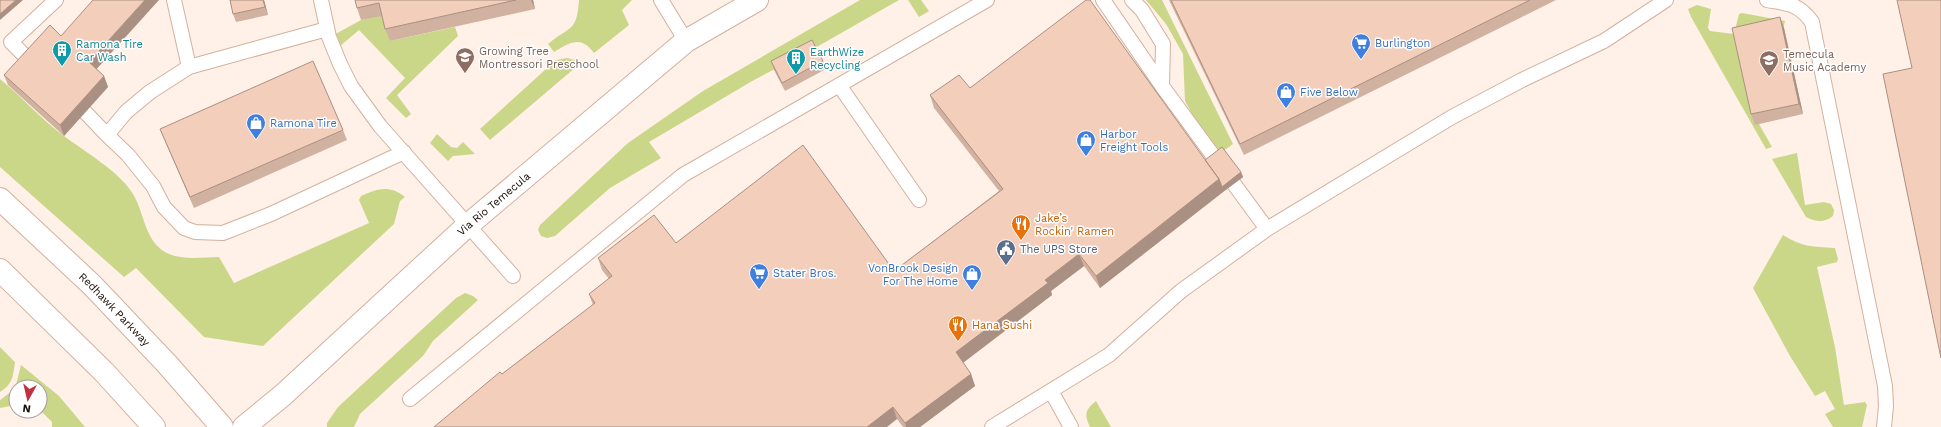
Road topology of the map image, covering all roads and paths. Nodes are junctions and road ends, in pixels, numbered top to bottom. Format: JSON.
{"nodes":[{"id":1,"x":56,"y":0,"type":"edge"},
{"id":2,"x":174,"y":0,"type":"edge"},
{"id":3,"x":321,"y":0,"type":"edge"},
{"id":4,"x":661,"y":0,"type":"edge"},
{"id":5,"x":757,"y":0,"type":"edge"},
{"id":6,"x":987,"y":0,"type":"edge"},
{"id":7,"x":1103,"y":0,"type":"edge"},
{"id":8,"x":1132,"y":0,"type":"edge"},
{"id":9,"x":1767,"y":0,"type":"edge"},
{"id":10,"x":1664,"y":1,"type":"edge"},
{"id":11,"x":327,"y":29,"type":"junction"},
{"id":12,"x":686,"y":41,"type":"junction"},
{"id":13,"x":30,"y":61,"type":"edge"},
{"id":14,"x":189,"y":67,"type":"junction"},
{"id":15,"x":839,"y":85,"type":"junction"},
{"id":16,"x":1162,"y":86,"type":"junction"},
{"id":17,"x":85,"y":112,"type":"edge"},
{"id":18,"x":107,"y":136,"type":"junction"},
{"id":19,"x":404,"y":152,"type":"junction"},
{"id":20,"x":0,"y":199,"type":"edge"},
{"id":21,"x":919,"y":200,"type":"dead end"},
{"id":22,"x":468,"y":225,"type":"junction"},
{"id":23,"x":1267,"y":229,"type":"junction"},
{"id":24,"x":0,"y":270,"type":"edge"},
{"id":25,"x":513,"y":276,"type":"dead end"},
{"id":26,"x":1051,"y":391,"type":"junction"},
{"id":27,"x":410,"y":399,"type":"dead end"},
{"id":28,"x":154,"y":427,"type":"edge"},
{"id":29,"x":222,"y":427,"type":"edge"},
{"id":30,"x":244,"y":427,"type":"edge"},
{"id":31,"x":992,"y":427,"type":"edge"},
{"id":32,"x":1071,"y":427,"type":"edge"},
{"id":33,"x":1884,"y":427,"type":"edge"}],
"edges":[{"from":1,"to":13,"type":"lane"},
{"from":2,"to":14,"type":"lane"},
{"from":3,"to":11,"type":"lane"},
{"from":4,"to":12,"type":"lane"},
{"from":5,"to":12,"type":"street","name":"Via Rio Temecula"},
{"from":6,"to":15,"type":"lane"},
{"from":7,"to":16,"type":"lane"},
{"from":8,"to":16,"type":"lane"},
{"from":9,"to":33,"type":"lane"},
{"from":10,"to":23,"type":"lane"},
{"from":11,"to":14,"type":"lane"},
{"from":11,"to":19,"type":"lane"},
{"from":12,"to":22,"type":"street","name":"Via Rio Temecula"},
{"from":14,"to":18,"type":"lane"},
{"from":15,"to":21,"type":"lane"},
{"from":15,"to":27,"type":"lane"},
{"from":16,"to":23,"type":"lane"},
{"from":17,"to":18,"type":"lane"},
{"from":18,"to":19,"type":"lane"},
{"from":19,"to":22,"type":"lane"},
{"from":20,"to":29,"type":"street","name":"Redhawk Parkway"},
{"from":22,"to":25,"type":"lane"},
{"from":22,"to":30,"type":"street","name":"Via Rio Temecula"},
{"from":23,"to":26,"type":"lane"},
{"from":24,"to":28,"type":"street"},
{"from":26,"to":31,"type":"lane"},
{"from":26,"to":32,"type":"lane"}]}
